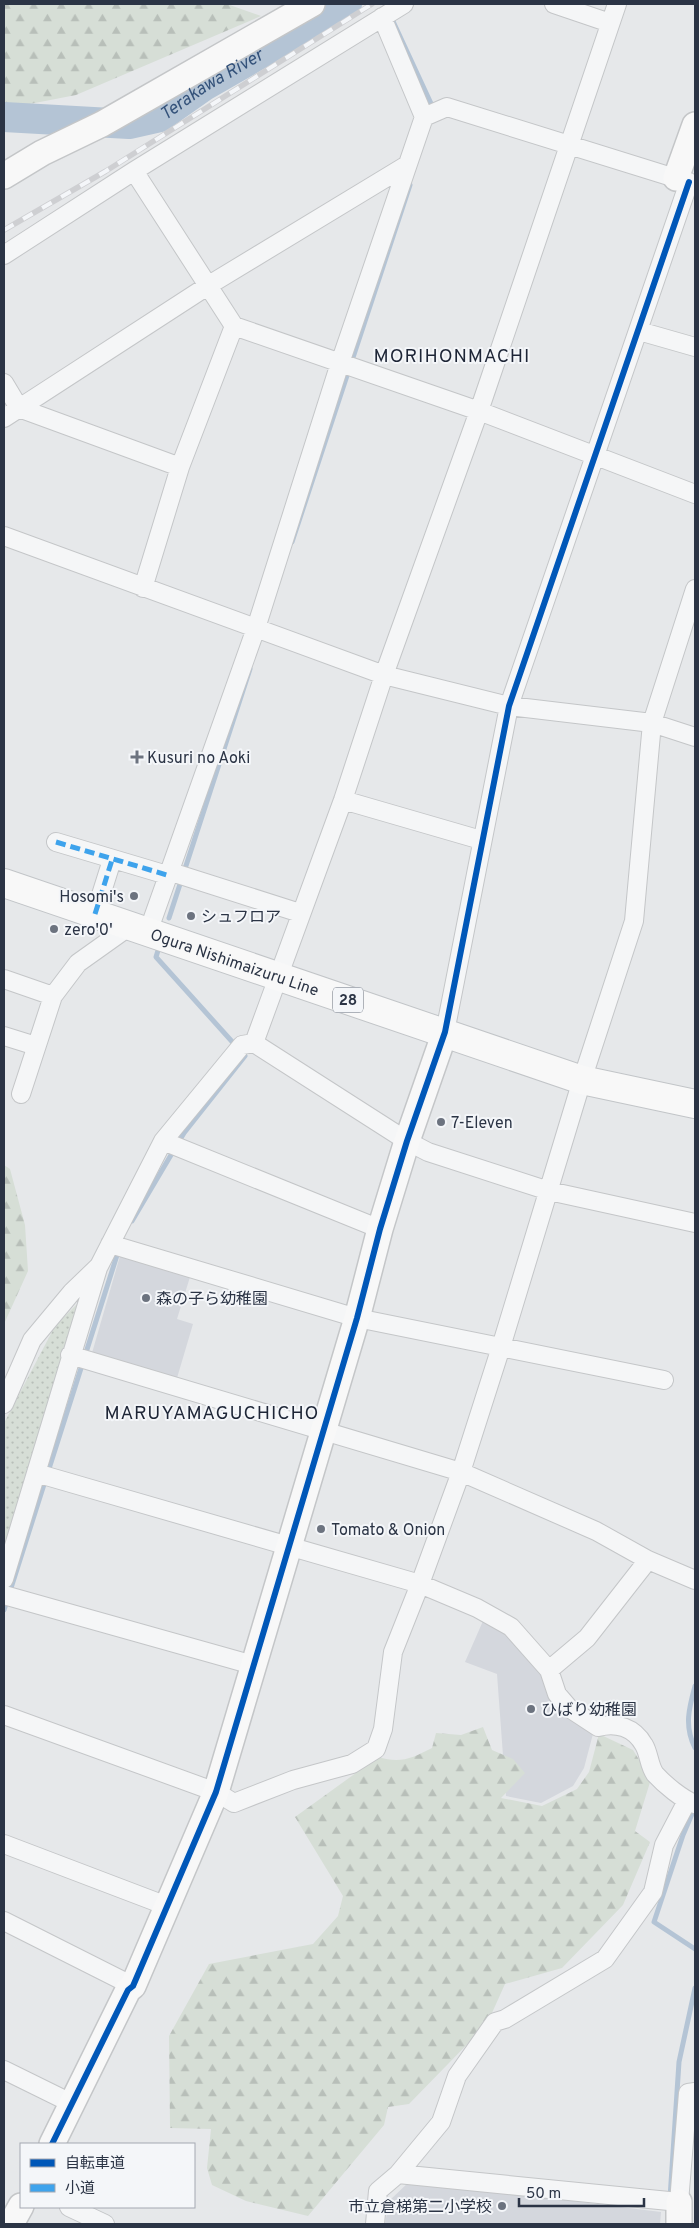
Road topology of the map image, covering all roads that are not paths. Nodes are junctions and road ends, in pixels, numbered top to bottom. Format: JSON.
{"nodes":[{"id":1,"x":312,"y":4,"type":"edge"},
{"id":2,"x":404,"y":4,"type":"edge"},
{"id":3,"x":554,"y":4,"type":"edge"},
{"id":4,"x":617,"y":4,"type":"edge"},
{"id":5,"x":382,"y":17,"type":"junction"},
{"id":6,"x":610,"y":23,"type":"junction"},
{"id":7,"x":426,"y":115,"type":"junction"},
{"id":8,"x":695,"y":125,"type":"edge"},
{"id":9,"x":570,"y":145,"type":"junction"},
{"id":10,"x":407,"y":164,"type":"junction"},
{"id":11,"x":134,"y":171,"type":"junction"},
{"id":12,"x":4,"y":176,"type":"edge"},
{"id":13,"x":687,"y":181,"type":"edge"},
{"id":14,"x":4,"y":255,"type":"edge"},
{"id":15,"x":209,"y":285,"type":"junction"},
{"id":16,"x":234,"y":326,"type":"junction"},
{"id":17,"x":639,"y":331,"type":"junction"},
{"id":18,"x":695,"y":347,"type":"edge"},
{"id":19,"x":349,"y":367,"type":"junction"},
{"id":20,"x":4,"y":383,"type":"edge"},
{"id":21,"x":19,"y":408,"type":"junction"},
{"id":22,"x":479,"y":412,"type":"junction"},
{"id":23,"x":4,"y":418,"type":"edge"},
{"id":24,"x":594,"y":457,"type":"junction"},
{"id":25,"x":180,"y":467,"type":"junction"},
{"id":26,"x":695,"y":494,"type":"edge"},
{"id":27,"x":4,"y":536,"type":"edge"},
{"id":28,"x":143,"y":588,"type":"junction"},
{"id":29,"x":695,"y":589,"type":"edge"},
{"id":30,"x":256,"y":628,"type":"junction"},
{"id":31,"x":384,"y":676,"type":"junction"},
{"id":32,"x":509,"y":706,"type":"junction"},
{"id":33,"x":652,"y":723,"type":"junction"},
{"id":34,"x":695,"y":737,"type":"edge"},
{"id":35,"x":342,"y":800,"type":"junction"},
{"id":36,"x":482,"y":840,"type":"junction"},
{"id":37,"x":56,"y":842,"type":"dead end"},
{"id":38,"x":112,"y":860,"type":"junction"},
{"id":39,"x":175,"y":874,"type":"junction"},
{"id":40,"x":4,"y":883,"type":"edge"},
{"id":41,"x":300,"y":913,"type":"junction"},
{"id":42,"x":95,"y":914,"type":"junction"},
{"id":43,"x":139,"y":929,"type":"junction"},
{"id":44,"x":277,"y":977,"type":"junction"},
{"id":45,"x":4,"y":979,"type":"edge"},
{"id":46,"x":53,"y":996,"type":"junction"},
{"id":47,"x":445,"y":1032,"type":"junction"},
{"id":48,"x":4,"y":1036,"type":"edge"},
{"id":49,"x":248,"y":1044,"type":"junction"},
{"id":50,"x":36,"y":1046,"type":"junction"},
{"id":51,"x":582,"y":1080,"type":"junction"},
{"id":52,"x":21,"y":1094,"type":"dead end"},
{"id":53,"x":695,"y":1104,"type":"edge"},
{"id":54,"x":407,"y":1142,"type":"junction"},
{"id":55,"x":172,"y":1145,"type":"junction"},
{"id":56,"x":549,"y":1192,"type":"junction"},
{"id":57,"x":695,"y":1223,"type":"edge"},
{"id":58,"x":380,"y":1229,"type":"junction"},
{"id":59,"x":113,"y":1245,"type":"junction"},
{"id":60,"x":99,"y":1266,"type":"junction"},
{"id":61,"x":356,"y":1318,"type":"junction"},
{"id":62,"x":501,"y":1347,"type":"junction"},
{"id":63,"x":80,"y":1358,"type":"junction"},
{"id":64,"x":664,"y":1380,"type":"dead end"},
{"id":65,"x":4,"y":1404,"type":"edge"},
{"id":66,"x":322,"y":1430,"type":"junction"},
{"id":67,"x":461,"y":1472,"type":"junction"},
{"id":68,"x":36,"y":1473,"type":"junction"},
{"id":69,"x":288,"y":1546,"type":"junction"},
{"id":70,"x":648,"y":1560,"type":"junction"},
{"id":71,"x":4,"y":1578,"type":"edge"},
{"id":72,"x":695,"y":1580,"type":"edge"},
{"id":73,"x":420,"y":1584,"type":"junction"},
{"id":74,"x":11,"y":1597,"type":"edge"},
{"id":75,"x":253,"y":1665,"type":"junction"},
{"id":76,"x":549,"y":1670,"type":"junction"},
{"id":77,"x":4,"y":1715,"type":"edge"},
{"id":78,"x":216,"y":1792,"type":"junction"},
{"id":79,"x":691,"y":1803,"type":"edge"},
{"id":80,"x":4,"y":1844,"type":"edge"},
{"id":81,"x":167,"y":1906,"type":"junction"},
{"id":82,"x":4,"y":1921,"type":"edge"},
{"id":83,"x":133,"y":1986,"type":"junction"},
{"id":84,"x":4,"y":2070,"type":"edge"},
{"id":85,"x":695,"y":2092,"type":"edge"},
{"id":86,"x":71,"y":2103,"type":"junction"},
{"id":87,"x":52,"y":2143,"type":"edge"},
{"id":88,"x":398,"y":2174,"type":"junction"},
{"id":89,"x":20,"y":2208,"type":"edge"},
{"id":90,"x":71,"y":2208,"type":"edge"},
{"id":91,"x":679,"y":2213,"type":"edge"},
{"id":92,"x":11,"y":2224,"type":"edge"},
{"id":93,"x":105,"y":2224,"type":"edge"},
{"id":94,"x":375,"y":2224,"type":"edge"}],
"edges":[{"from":1,"to":12,"type":"street"},
{"from":2,"to":5,"type":"street"},
{"from":3,"to":6,"type":"street"},
{"from":4,"to":6,"type":"street"},
{"from":5,"to":7,"type":"street"},
{"from":5,"to":11,"type":"street"},
{"from":6,"to":9,"type":"street"},
{"from":7,"to":9,"type":"street"},
{"from":7,"to":10,"type":"street"},
{"from":8,"to":13,"type":"street"},
{"from":9,"to":13,"type":"street"},
{"from":9,"to":22,"type":"street"},
{"from":10,"to":15,"type":"street"},
{"from":10,"to":19,"type":"street"},
{"from":11,"to":14,"type":"street"},
{"from":11,"to":15,"type":"street"},
{"from":13,"to":17,"type":"street"},
{"from":15,"to":16,"type":"street"},
{"from":15,"to":21,"type":"street"},
{"from":16,"to":19,"type":"street"},
{"from":16,"to":25,"type":"street"},
{"from":17,"to":18,"type":"street"},
{"from":17,"to":24,"type":"street"},
{"from":19,"to":22,"type":"street"},
{"from":19,"to":30,"type":"street"},
{"from":20,"to":21,"type":"street"},
{"from":21,"to":23,"type":"street"},
{"from":21,"to":25,"type":"street"},
{"from":22,"to":24,"type":"street"},
{"from":22,"to":31,"type":"street"},
{"from":24,"to":26,"type":"street"},
{"from":24,"to":32,"type":"street"},
{"from":25,"to":28,"type":"street"},
{"from":27,"to":28,"type":"street"},
{"from":28,"to":30,"type":"street"},
{"from":29,"to":33,"type":"street"},
{"from":30,"to":31,"type":"street"},
{"from":30,"to":39,"type":"street"},
{"from":31,"to":32,"type":"street"},
{"from":31,"to":35,"type":"street"},
{"from":32,"to":33,"type":"street"},
{"from":32,"to":36,"type":"street"},
{"from":33,"to":34,"type":"street"},
{"from":33,"to":51,"type":"street"},
{"from":35,"to":36,"type":"street"},
{"from":35,"to":41,"type":"street"},
{"from":36,"to":47,"type":"street"},
{"from":37,"to":38,"type":"street"},
{"from":38,"to":39,"type":"street"},
{"from":38,"to":42,"type":"street"},
{"from":39,"to":41,"type":"street"},
{"from":39,"to":43,"type":"street"},
{"from":40,"to":42,"type":"main road","name":"Ogura Nishimaizuru Line","number":"28"},
{"from":41,"to":44,"type":"street"},
{"from":42,"to":43,"type":"main road","name":"Ogura Nishimaizuru Line","number":"28"},
{"from":43,"to":44,"type":"main road","name":"Ogura Nishimaizuru Line","number":"28"},
{"from":43,"to":46,"type":"street"},
{"from":44,"to":47,"type":"main road","name":"Ogura Nishimaizuru Line","number":"28"},
{"from":44,"to":49,"type":"street"},
{"from":45,"to":46,"type":"street"},
{"from":46,"to":50,"type":"street"},
{"from":47,"to":51,"type":"main road","name":"Ogura Nishimaizuru Line","number":"28"},
{"from":47,"to":54,"type":"street"},
{"from":48,"to":50,"type":"street"},
{"from":49,"to":54,"type":"street"},
{"from":49,"to":55,"type":"street"},
{"from":50,"to":52,"type":"street"},
{"from":51,"to":53,"type":"main road","name":"Ogura Nishimaizuru Line","number":"28"},
{"from":51,"to":56,"type":"street"},
{"from":54,"to":56,"type":"street"},
{"from":54,"to":58,"type":"street"},
{"from":55,"to":58,"type":"street"},
{"from":55,"to":59,"type":"street"},
{"from":56,"to":57,"type":"street"},
{"from":56,"to":62,"type":"street"},
{"from":58,"to":61,"type":"street"},
{"from":59,"to":60,"type":"street"},
{"from":59,"to":61,"type":"street"},
{"from":60,"to":63,"type":"street"},
{"from":60,"to":65,"type":"street"},
{"from":61,"to":62,"type":"street"},
{"from":61,"to":66,"type":"street"},
{"from":62,"to":64,"type":"street"},
{"from":62,"to":67,"type":"street"},
{"from":63,"to":66,"type":"street"},
{"from":63,"to":68,"type":"street"},
{"from":66,"to":67,"type":"street"},
{"from":66,"to":69,"type":"street"},
{"from":67,"to":70,"type":"street"},
{"from":67,"to":73,"type":"street"},
{"from":68,"to":69,"type":"street"},
{"from":68,"to":71,"type":"street"},
{"from":69,"to":73,"type":"street"},
{"from":69,"to":75,"type":"street"},
{"from":70,"to":72,"type":"street"},
{"from":70,"to":76,"type":"street"},
{"from":73,"to":76,"type":"street"},
{"from":73,"to":78,"type":"street"},
{"from":74,"to":75,"type":"street"},
{"from":75,"to":78,"type":"street"},
{"from":76,"to":79,"type":"street"},
{"from":77,"to":78,"type":"street"},
{"from":78,"to":81,"type":"street"},
{"from":79,"to":88,"type":"street"},
{"from":80,"to":81,"type":"street"},
{"from":81,"to":83,"type":"street"},
{"from":82,"to":83,"type":"street"},
{"from":83,"to":86,"type":"street"},
{"from":84,"to":86,"type":"street"},
{"from":85,"to":91,"type":"street"},
{"from":86,"to":87,"type":"street"},
{"from":88,"to":91,"type":"street"},
{"from":88,"to":94,"type":"street"},
{"from":89,"to":92,"type":"street"},
{"from":90,"to":93,"type":"street"}]}
